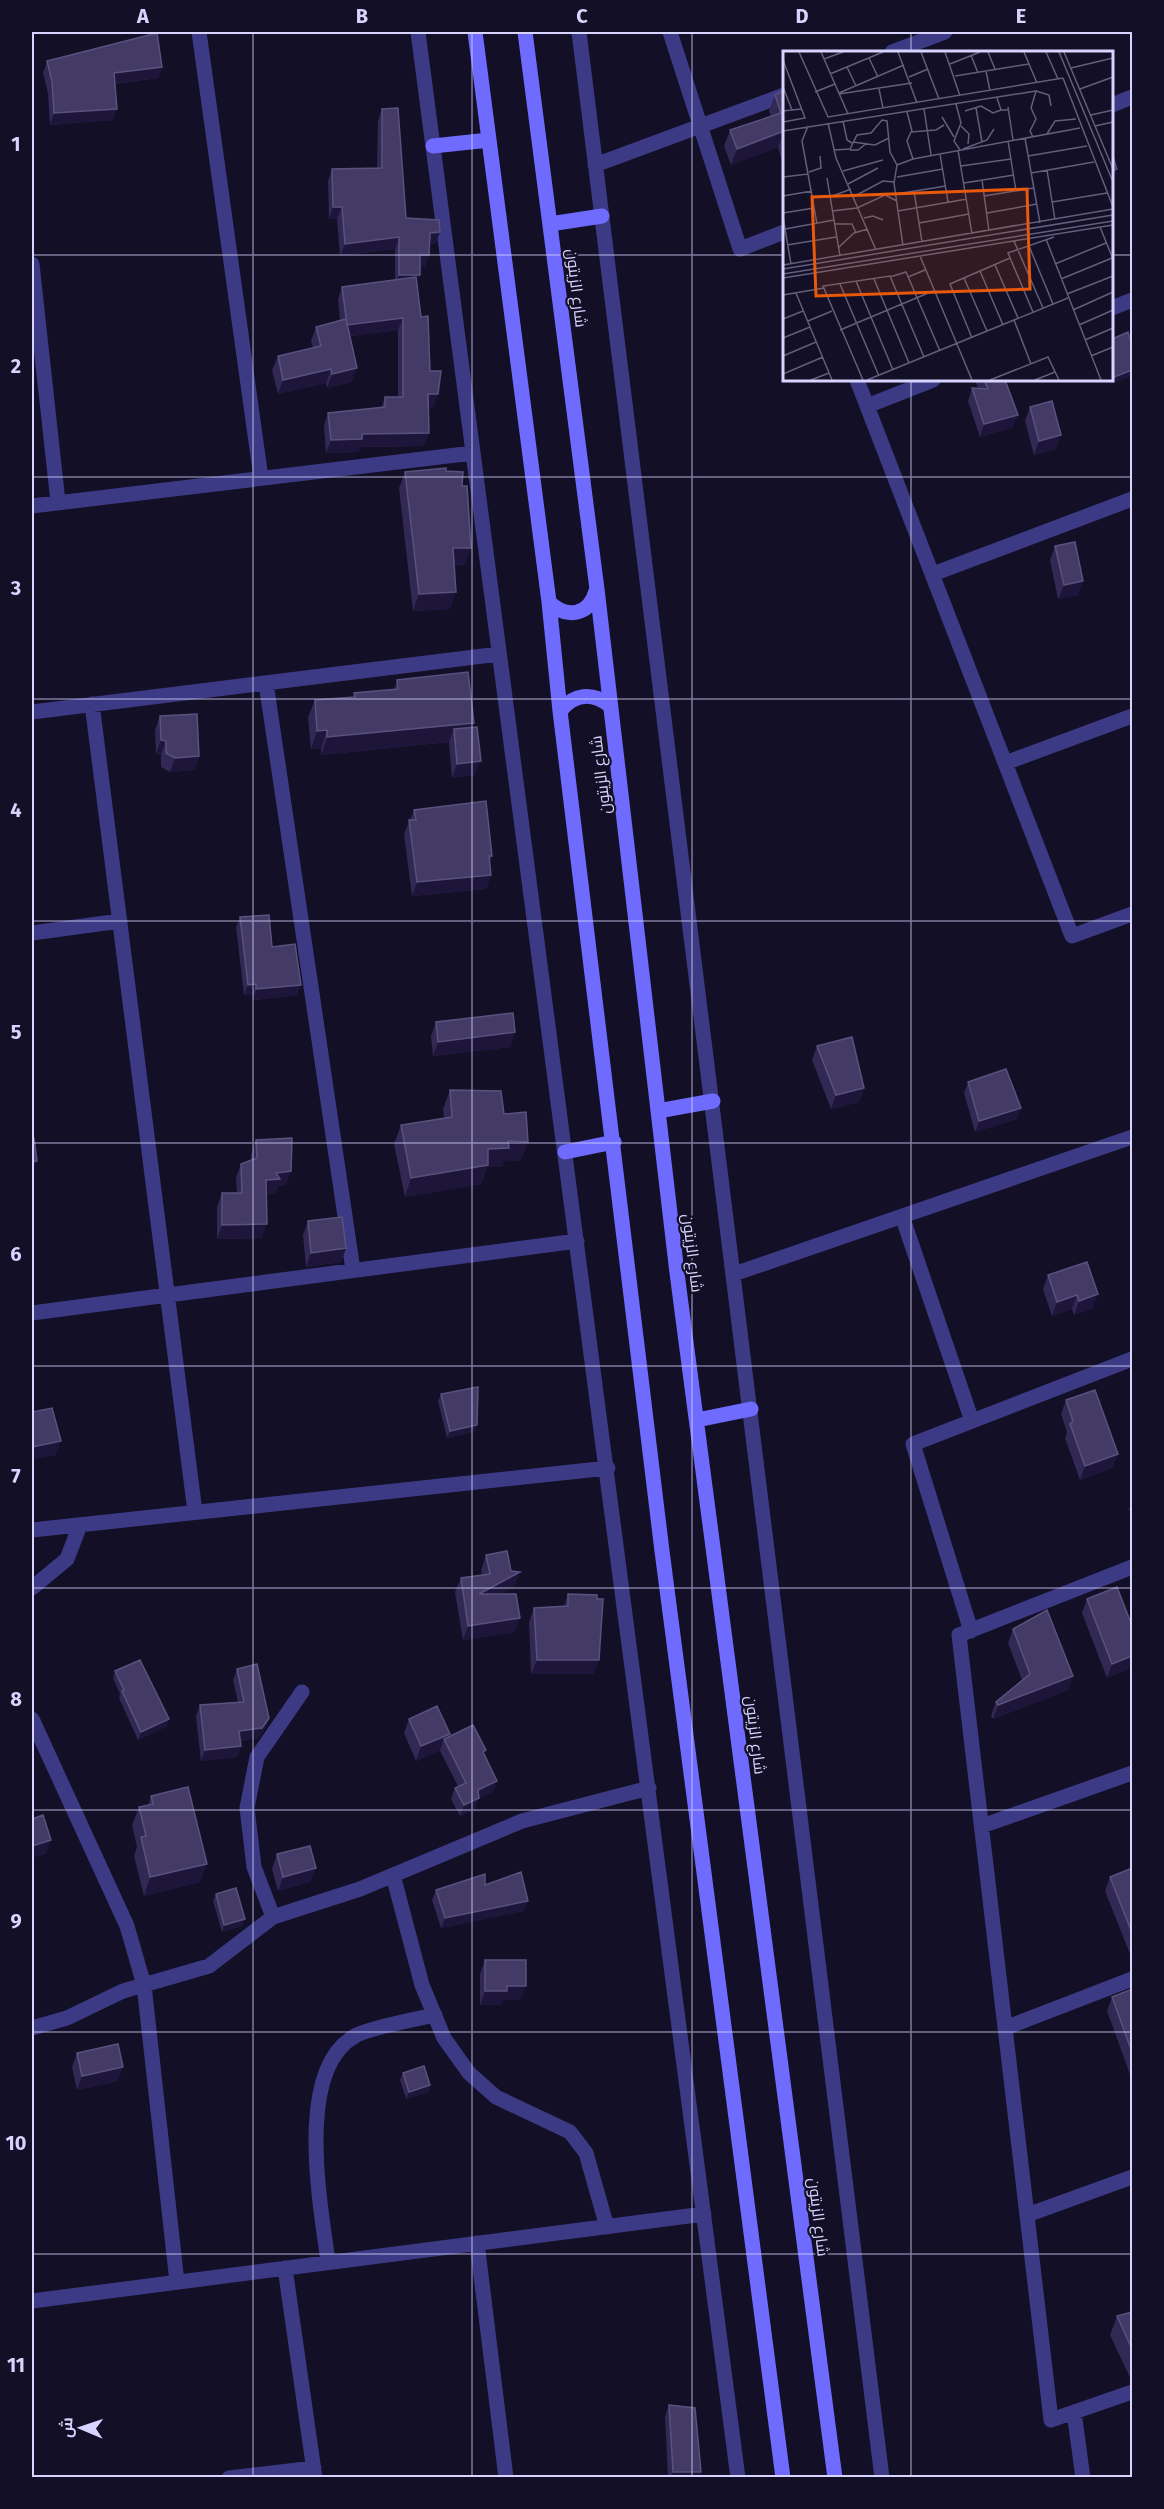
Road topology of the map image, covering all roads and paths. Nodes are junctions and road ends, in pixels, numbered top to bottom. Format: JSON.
{"nodes":[{"id":1,"x":199,"y":32,"type":"edge"},
{"id":2,"x":418,"y":32,"type":"edge"},
{"id":3,"x":475,"y":32,"type":"edge"},
{"id":4,"x":525,"y":32,"type":"edge"},
{"id":5,"x":579,"y":32,"type":"edge"},
{"id":6,"x":670,"y":32,"type":"edge"},
{"id":7,"x":945,"y":32,"type":"edge"},
{"id":8,"x":895,"y":51,"type":"edge"},
{"id":9,"x":783,"y":95,"type":"edge"},
{"id":10,"x":1132,"y":97,"type":"edge"},
{"id":11,"x":1113,"y":105,"type":"edge"},
{"id":12,"x":701,"y":128,"type":"junction"},
{"id":13,"x":489,"y":140,"type":"junction"},
{"id":14,"x":433,"y":146,"type":"junction"},
{"id":15,"x":595,"y":165,"type":"junction"},
{"id":16,"x":602,"y":216,"type":"junction"},
{"id":17,"x":550,"y":224,"type":"junction"},
{"id":18,"x":783,"y":232,"type":"edge"},
{"id":19,"x":32,"y":264,"type":"edge"},
{"id":20,"x":1132,"y":300,"type":"edge"},
{"id":21,"x":1113,"y":308,"type":"edge"},
{"id":22,"x":857,"y":381,"type":"edge"},
{"id":23,"x":930,"y":381,"type":"edge"},
{"id":24,"x":867,"y":406,"type":"junction"},
{"id":25,"x":473,"y":453,"type":"junction"},
{"id":26,"x":261,"y":478,"type":"junction"},
{"id":27,"x":1132,"y":499,"type":"edge"},
{"id":28,"x":58,"y":502,"type":"junction"},
{"id":29,"x":32,"y":506,"type":"edge"},
{"id":30,"x":933,"y":574,"type":"junction"},
{"id":31,"x":597,"y":589,"type":"junction"},
{"id":32,"x":549,"y":602,"type":"junction"},
{"id":33,"x":499,"y":654,"type":"junction"},
{"id":34,"x":266,"y":683,"type":"junction"},
{"id":35,"x":92,"y":704,"type":"junction"},
{"id":36,"x":609,"y":705,"type":"junction"},
{"id":37,"x":560,"y":711,"type":"junction"},
{"id":38,"x":32,"y":712,"type":"edge"},
{"id":39,"x":1132,"y":716,"type":"edge"},
{"id":40,"x":1005,"y":763,"type":"junction"},
{"id":41,"x":1132,"y":914,"type":"edge"},
{"id":42,"x":120,"y":921,"type":"junction"},
{"id":43,"x":32,"y":933,"type":"edge"},
{"id":44,"x":713,"y":1101,"type":"junction"},
{"id":45,"x":658,"y":1112,"type":"junction"},
{"id":46,"x":1132,"y":1137,"type":"edge"},
{"id":47,"x":614,"y":1142,"type":"junction"},
{"id":48,"x":565,"y":1152,"type":"junction"},
{"id":49,"x":902,"y":1216,"type":"junction"},
{"id":50,"x":577,"y":1241,"type":"junction"},
{"id":51,"x":353,"y":1270,"type":"junction"},
{"id":52,"x":734,"y":1274,"type":"junction"},
{"id":53,"x":167,"y":1295,"type":"junction"},
{"id":54,"x":32,"y":1313,"type":"edge"},
{"id":55,"x":1132,"y":1359,"type":"edge"},
{"id":56,"x":751,"y":1409,"type":"junction"},
{"id":57,"x":697,"y":1420,"type":"junction"},
{"id":58,"x":972,"y":1421,"type":"junction"},
{"id":59,"x":608,"y":1468,"type":"junction"},
{"id":60,"x":195,"y":1512,"type":"junction"},
{"id":61,"x":80,"y":1525,"type":"junction"},
{"id":62,"x":32,"y":1530,"type":"edge"},
{"id":63,"x":1132,"y":1567,"type":"edge"},
{"id":64,"x":32,"y":1588,"type":"edge"},
{"id":65,"x":971,"y":1631,"type":"junction"},
{"id":66,"x":302,"y":1692,"type":"dead end"},
{"id":67,"x":32,"y":1719,"type":"edge"},
{"id":68,"x":1132,"y":1773,"type":"edge"},
{"id":69,"x":649,"y":1788,"type":"junction"},
{"id":70,"x":982,"y":1826,"type":"junction"},
{"id":71,"x":393,"y":1875,"type":"junction"},
{"id":72,"x":273,"y":1917,"type":"junction"},
{"id":73,"x":1132,"y":1979,"type":"edge"},
{"id":74,"x":144,"y":1985,"type":"junction"},
{"id":75,"x":435,"y":2015,"type":"junction"},
{"id":76,"x":32,"y":2028,"type":"edge"},
{"id":77,"x":1005,"y":2028,"type":"junction"},
{"id":78,"x":1132,"y":2177,"type":"edge"},
{"id":79,"x":704,"y":2214,"type":"junction"},
{"id":80,"x":1027,"y":2215,"type":"junction"},
{"id":81,"x":607,"y":2227,"type":"junction"},
{"id":82,"x":477,"y":2243,"type":"junction"},
{"id":83,"x":328,"y":2262,"type":"junction"},
{"id":84,"x":285,"y":2268,"type":"junction"},
{"id":85,"x":177,"y":2282,"type":"junction"},
{"id":86,"x":32,"y":2301,"type":"edge"},
{"id":87,"x":1132,"y":2392,"type":"edge"},
{"id":88,"x":1074,"y":2412,"type":"junction"},
{"id":89,"x":314,"y":2473,"type":"edge"},
{"id":90,"x":229,"y":2478,"type":"edge"},
{"id":91,"x":506,"y":2478,"type":"edge"},
{"id":92,"x":738,"y":2478,"type":"edge"},
{"id":93,"x":783,"y":2478,"type":"edge"},
{"id":94,"x":835,"y":2478,"type":"edge"},
{"id":95,"x":882,"y":2478,"type":"edge"},
{"id":96,"x":1083,"y":2478,"type":"edge"}],
"edges":[{"from":1,"to":26,"type":"street"},
{"from":2,"to":14,"type":"street"},
{"from":3,"to":13,"type":"main road","name":"شارع الزيتون"},
{"from":4,"to":17,"type":"main road","name":"شارع الزيتون"},
{"from":5,"to":15,"type":"street"},
{"from":6,"to":12,"type":"street"},
{"from":7,"to":8,"type":"street"},
{"from":9,"to":12,"type":"street"},
{"from":10,"to":11,"type":"street"},
{"from":12,"to":15,"type":"street"},
{"from":12,"to":18,"type":"street"},
{"from":13,"to":14,"type":"main road"},
{"from":13,"to":32,"type":"main road","name":"شارع الزيتون"},
{"from":14,"to":25,"type":"street"},
{"from":15,"to":16,"type":"street"},
{"from":16,"to":17,"type":"main road"},
{"from":16,"to":44,"type":"street"},
{"from":17,"to":31,"type":"main road","name":"شارع الزيتون"},
{"from":19,"to":28,"type":"street"},
{"from":20,"to":21,"type":"street"},
{"from":22,"to":24,"type":"street"},
{"from":23,"to":24,"type":"street"},
{"from":24,"to":30,"type":"street"},
{"from":25,"to":26,"type":"street"},
{"from":25,"to":33,"type":"street"},
{"from":26,"to":28,"type":"street"},
{"from":27,"to":30,"type":"street"},
{"from":28,"to":29,"type":"street"},
{"from":30,"to":40,"type":"street"},
{"from":31,"to":32,"type":"main road"},
{"from":31,"to":36,"type":"main road","name":"شارع الزيتون"},
{"from":32,"to":37,"type":"main road","name":"شارع الزيتون"},
{"from":33,"to":34,"type":"street"},
{"from":33,"to":48,"type":"street"},
{"from":34,"to":35,"type":"street"},
{"from":34,"to":51,"type":"street"},
{"from":35,"to":38,"type":"street"},
{"from":35,"to":42,"type":"street"},
{"from":36,"to":37,"type":"main road"},
{"from":36,"to":45,"type":"main road","name":"شارع الزيتون"},
{"from":37,"to":47,"type":"main road","name":"شارع الزيتون"},
{"from":39,"to":40,"type":"street"},
{"from":40,"to":41,"type":"street"},
{"from":42,"to":43,"type":"street"},
{"from":42,"to":53,"type":"street"},
{"from":44,"to":45,"type":"main road"},
{"from":44,"to":52,"type":"street"},
{"from":45,"to":57,"type":"main road","name":"شارع الزيتون"},
{"from":46,"to":49,"type":"street"},
{"from":47,"to":48,"type":"main road"},
{"from":47,"to":93,"type":"main road","name":"شارع الزيتون"},
{"from":48,"to":50,"type":"street"},
{"from":49,"to":52,"type":"street"},
{"from":49,"to":58,"type":"street"},
{"from":50,"to":51,"type":"street"},
{"from":50,"to":59,"type":"street"},
{"from":51,"to":53,"type":"street"},
{"from":52,"to":56,"type":"street"},
{"from":53,"to":54,"type":"street"},
{"from":53,"to":60,"type":"street"},
{"from":55,"to":58,"type":"street"},
{"from":56,"to":57,"type":"main road"},
{"from":56,"to":95,"type":"street"},
{"from":57,"to":94,"type":"main road","name":"شارع الزيتون"},
{"from":58,"to":65,"type":"street"},
{"from":59,"to":60,"type":"street"},
{"from":59,"to":69,"type":"street"},
{"from":60,"to":61,"type":"street"},
{"from":61,"to":62,"type":"street"},
{"from":61,"to":64,"type":"street"},
{"from":63,"to":65,"type":"street"},
{"from":65,"to":70,"type":"street"},
{"from":66,"to":72,"type":"street"},
{"from":67,"to":74,"type":"street"},
{"from":68,"to":70,"type":"street"},
{"from":69,"to":71,"type":"street"},
{"from":69,"to":79,"type":"street"},
{"from":70,"to":77,"type":"street"},
{"from":71,"to":72,"type":"street"},
{"from":71,"to":75,"type":"street"},
{"from":72,"to":74,"type":"street"},
{"from":73,"to":77,"type":"street"},
{"from":74,"to":76,"type":"street"},
{"from":74,"to":85,"type":"street"},
{"from":75,"to":81,"type":"street"},
{"from":75,"to":83,"type":"street"},
{"from":77,"to":80,"type":"street"},
{"from":78,"to":80,"type":"street"},
{"from":79,"to":81,"type":"street"},
{"from":79,"to":92,"type":"street"},
{"from":80,"to":88,"type":"street"},
{"from":81,"to":82,"type":"street"},
{"from":82,"to":83,"type":"street"},
{"from":82,"to":91,"type":"street"},
{"from":83,"to":84,"type":"street"},
{"from":84,"to":85,"type":"street"},
{"from":84,"to":89,"type":"street"},
{"from":85,"to":86,"type":"street"},
{"from":87,"to":88,"type":"street"},
{"from":88,"to":96,"type":"street"},
{"from":89,"to":90,"type":"street"}]}
